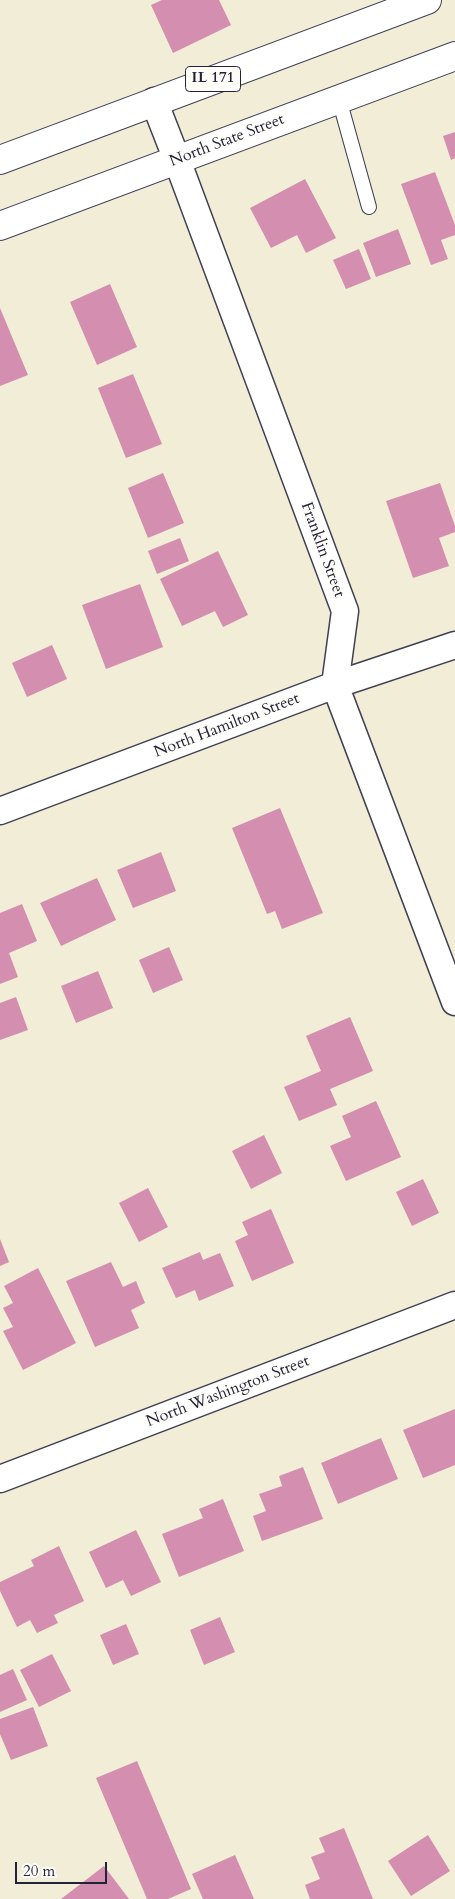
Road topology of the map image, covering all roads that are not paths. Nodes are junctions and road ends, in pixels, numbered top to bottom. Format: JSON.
{"nodes":[{"id":1,"x":427,"y":0,"type":"edge"},
{"id":2,"x":455,"y":56,"type":"edge"},
{"id":3,"x":339,"y":99,"type":"junction"},
{"id":4,"x":154,"y":101,"type":"junction"},
{"id":5,"x":0,"y":160,"type":"edge"},
{"id":6,"x":177,"y":160,"type":"junction"},
{"id":7,"x":369,"y":207,"type":"dead end"},
{"id":8,"x":0,"y":226,"type":"edge"},
{"id":9,"x":455,"y":645,"type":"edge"},
{"id":10,"x":335,"y":685,"type":"junction"},
{"id":11,"x":0,"y":811,"type":"edge"},
{"id":12,"x":455,"y":1002,"type":"edge"},
{"id":13,"x":455,"y":1305,"type":"edge"},
{"id":14,"x":0,"y":1479,"type":"edge"}],
"edges":[{"from":1,"to":4,"type":"main road","number":"IL 171"},
{"from":2,"to":3,"type":"main road","name":"North State Street"},
{"from":3,"to":6,"type":"main road","name":"North State Street"},
{"from":3,"to":7,"type":"lane"},
{"from":4,"to":5,"type":"main road","number":"IL 171"},
{"from":4,"to":6,"type":"street","name":"Franklin Street"},
{"from":6,"to":8,"type":"main road","name":"North State Street"},
{"from":6,"to":10,"type":"street","name":"Franklin Street"},
{"from":9,"to":10,"type":"street","name":"North Hamilton Street"},
{"from":10,"to":11,"type":"street","name":"North Hamilton Street"},
{"from":10,"to":12,"type":"street","name":"Franklin Street"},
{"from":13,"to":14,"type":"street","name":"North Washington Street"}]}
